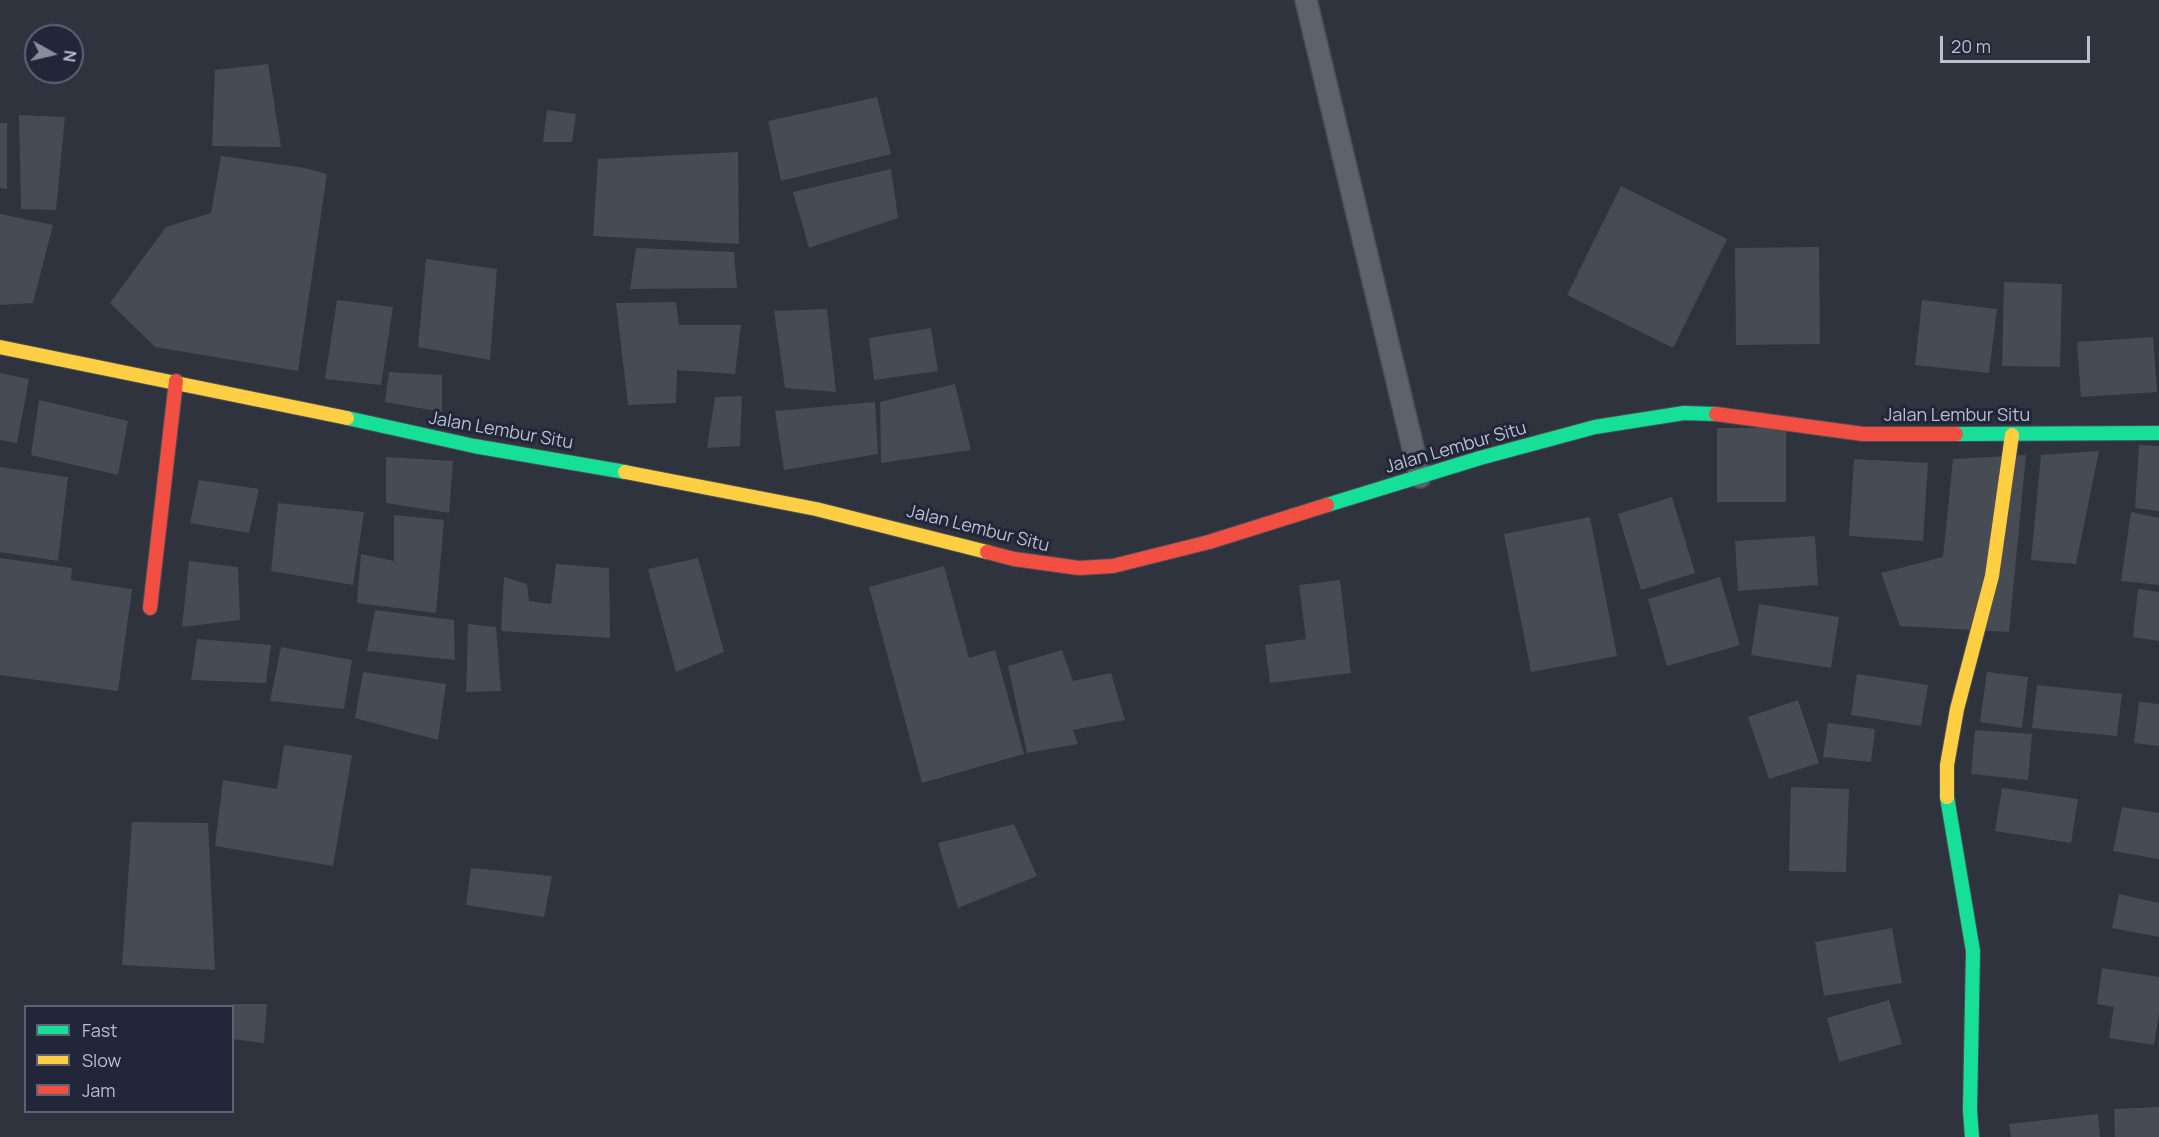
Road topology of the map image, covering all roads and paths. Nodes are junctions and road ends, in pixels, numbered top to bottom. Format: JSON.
{"nodes":[{"id":1,"x":1306,"y":0,"type":"edge"},
{"id":2,"x":0,"y":347,"type":"edge"},
{"id":3,"x":176,"y":381,"type":"junction"},
{"id":4,"x":2159,"y":433,"type":"edge"},
{"id":5,"x":2012,"y":435,"type":"junction"},
{"id":6,"x":1420,"y":477,"type":"junction"},
{"id":7,"x":150,"y":608,"type":"dead end"},
{"id":8,"x":1971,"y":1137,"type":"edge"}],
"edges":[{"from":1,"to":6,"type":"lane"},
{"from":2,"to":3,"type":"street","name":"Jalan Lembur Situ"},
{"from":3,"to":6,"type":"street","name":"Jalan Lembur Situ"},
{"from":3,"to":7,"type":"street"},
{"from":4,"to":5,"type":"street","name":"Jalan Lembur Situ"},
{"from":5,"to":6,"type":"street","name":"Jalan Lembur Situ"},
{"from":5,"to":8,"type":"street"}]}
